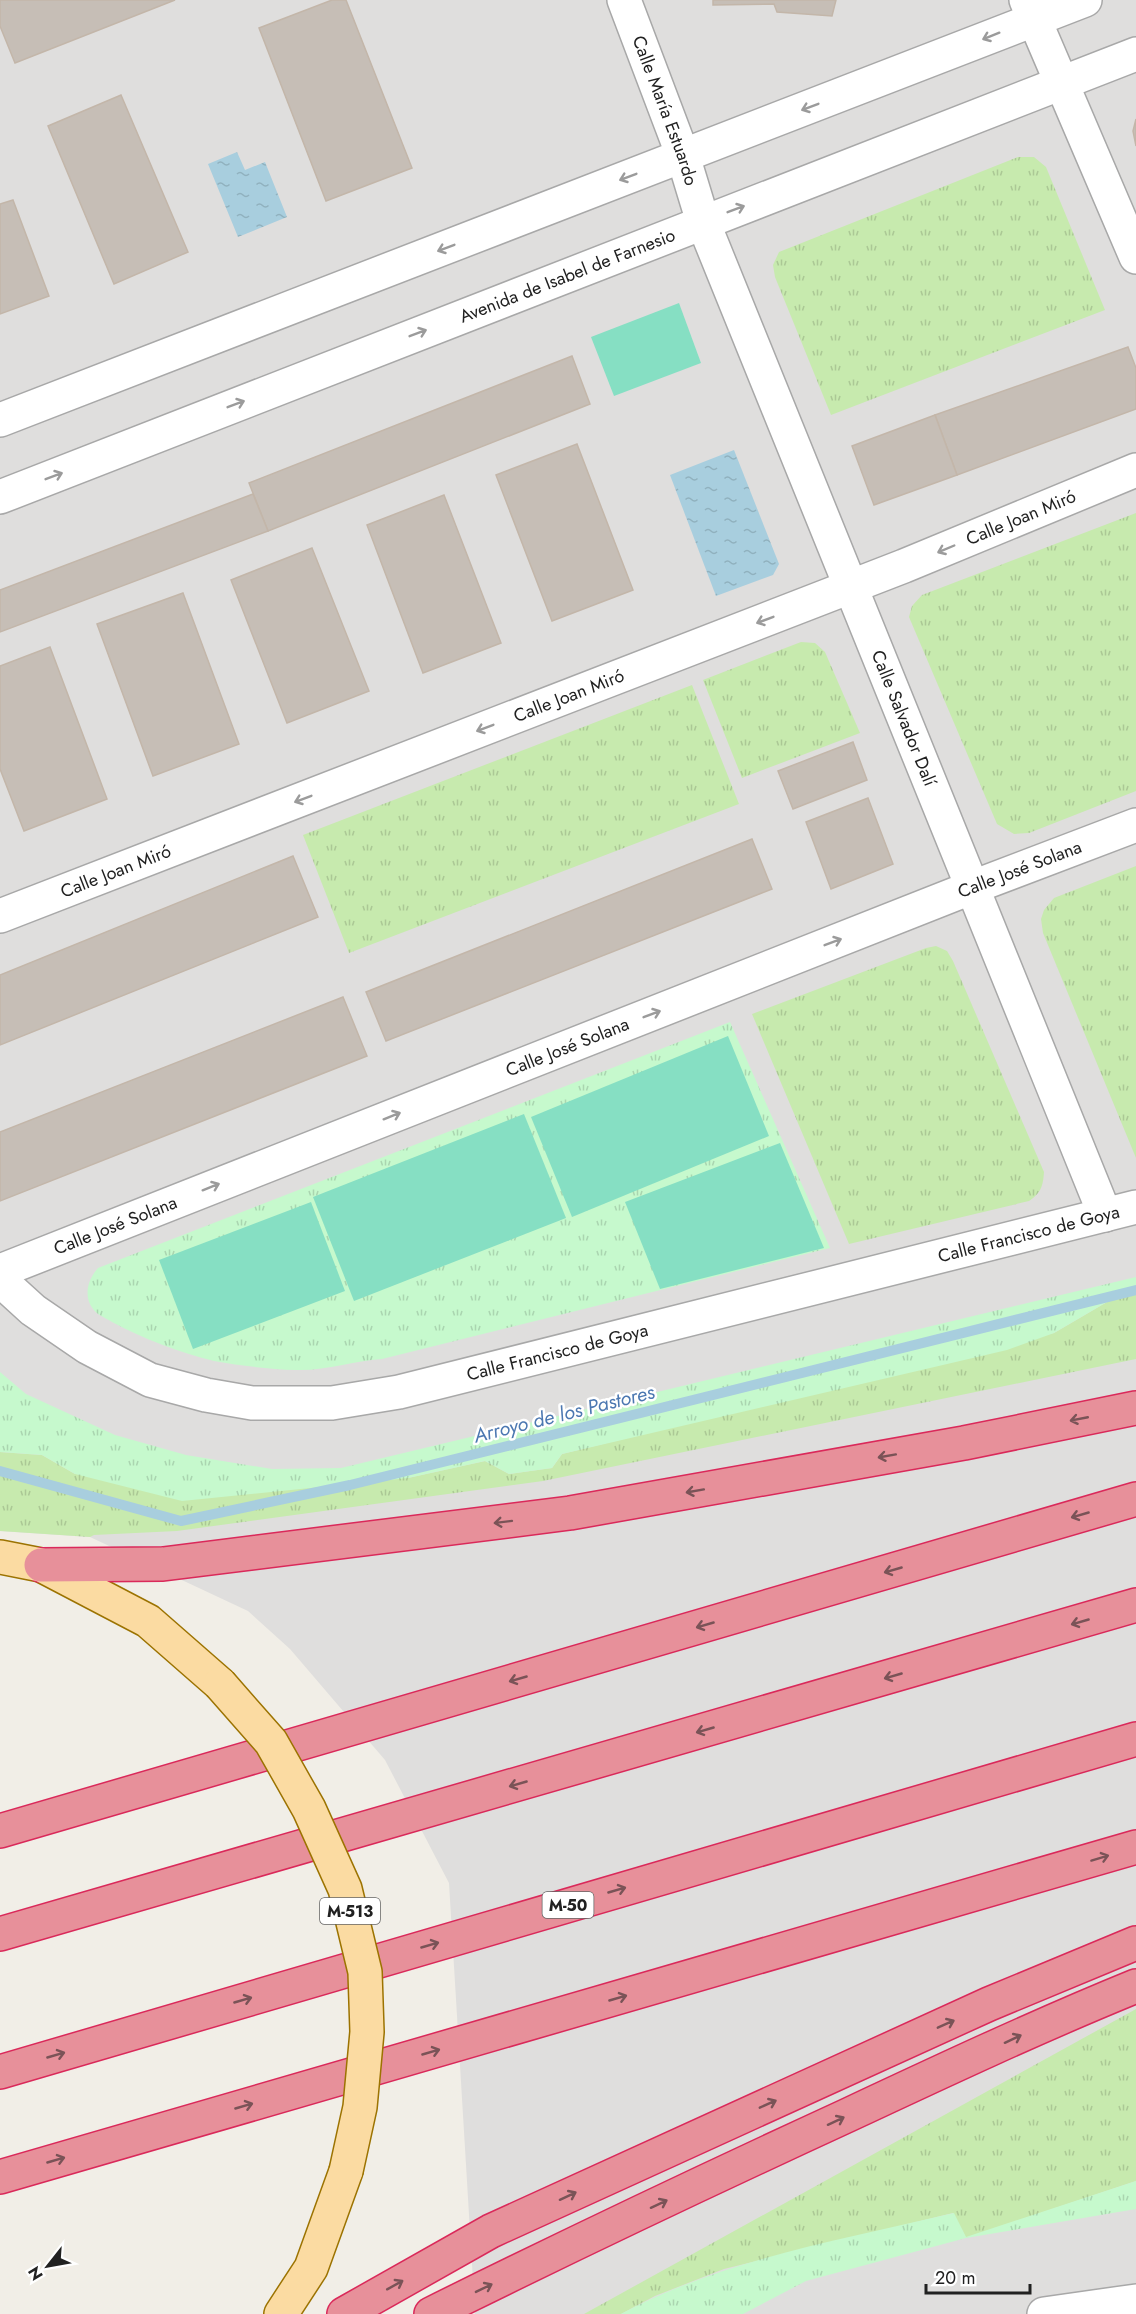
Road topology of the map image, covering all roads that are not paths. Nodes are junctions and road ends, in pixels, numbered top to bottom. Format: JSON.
{"nodes":[{"id":1,"x":624,"y":0,"type":"edge"},
{"id":2,"x":1085,"y":0,"type":"edge"},
{"id":3,"x":1030,"y":10,"type":"edge"},
{"id":4,"x":1136,"y":54,"type":"edge"},
{"id":5,"x":1061,"y":83,"type":"junction"},
{"id":6,"x":683,"y":156,"type":"junction"},
{"id":7,"x":704,"y":222,"type":"junction"},
{"id":8,"x":1136,"y":257,"type":"edge"},
{"id":9,"x":0,"y":420,"type":"edge"},
{"id":10,"x":1136,"y":470,"type":"edge"},
{"id":11,"x":0,"y":497,"type":"edge"},
{"id":12,"x":851,"y":586,"type":"junction"},
{"id":13,"x":1136,"y":825,"type":"edge"},
{"id":14,"x":973,"y":886,"type":"junction"},
{"id":15,"x":0,"y":916,"type":"edge"},
{"id":16,"x":1121,"y":1211,"type":"edge"},
{"id":17,"x":0,"y":1270,"type":"edge"},
{"id":18,"x":0,"y":1280,"type":"edge"},
{"id":19,"x":1136,"y":1408,"type":"edge"},
{"id":20,"x":1136,"y":1499,"type":"edge"},
{"id":21,"x":0,"y":1557,"type":"edge"},
{"id":22,"x":40,"y":1565,"type":"junction"},
{"id":23,"x":1136,"y":1605,"type":"edge"},
{"id":24,"x":1136,"y":1739,"type":"edge"},
{"id":25,"x":0,"y":1831,"type":"edge"},
{"id":26,"x":1136,"y":1847,"type":"edge"},
{"id":27,"x":0,"y":1934,"type":"edge"},
{"id":28,"x":1136,"y":1943,"type":"edge"},
{"id":29,"x":1136,"y":1986,"type":"edge"},
{"id":30,"x":0,"y":2072,"type":"edge"},
{"id":31,"x":0,"y":2176,"type":"edge"},
{"id":32,"x":1136,"y":2301,"type":"edge"},
{"id":33,"x":281,"y":2314,"type":"edge"},
{"id":34,"x":344,"y":2314,"type":"edge"},
{"id":35,"x":431,"y":2314,"type":"edge"},
{"id":36,"x":1044,"y":2314,"type":"edge"}],
"edges":[{"from":1,"to":6,"type":"street","name":"Calle María Estuardo"},
{"from":2,"to":3,"type":"street"},
{"from":3,"to":5,"type":"street"},
{"from":3,"to":6,"type":"street","one_way":true},
{"from":4,"to":5,"type":"street","name":"Avenida de Isabel de Farnesio"},
{"from":7,"to":5,"type":"street","name":"Avenida de Isabel de Farnesio","one_way":true},
{"from":5,"to":8,"type":"street"},
{"from":6,"to":7,"type":"street","name":"Calle María Estuardo"},
{"from":6,"to":9,"type":"street","one_way":true},
{"from":11,"to":7,"type":"street","name":"Avenida de Isabel de Farnesio","one_way":true},
{"from":7,"to":12,"type":"street","name":"Calle Salvador Dalí"},
{"from":10,"to":12,"type":"street","name":"Calle Joan Miró","one_way":true},
{"from":12,"to":14,"type":"street","name":"Calle Salvador Dalí"},
{"from":12,"to":15,"type":"street","name":"Calle Joan Miró","one_way":true},
{"from":13,"to":14,"type":"street","name":"Calle José Solana"},
{"from":14,"to":16,"type":"street","name":"Calle Salvador Dalí"},
{"from":17,"to":14,"type":"street","name":"Calle José Solana","one_way":true},
{"from":16,"to":18,"type":"street","name":"Calle Francisco de Goya"},
{"from":19,"to":22,"type":"highway","one_way":true},
{"from":20,"to":25,"type":"highway","one_way":true},
{"from":21,"to":22,"type":"main road","number":"M-513"},
{"from":22,"to":33,"type":"main road","number":"M-513","bridge":true},
{"from":23,"to":27,"type":"highway","one_way":true},
{"from":30,"to":24,"type":"highway","number":"M-50","one_way":true},
{"from":31,"to":26,"type":"highway","one_way":true},
{"from":34,"to":28,"type":"highway","one_way":true},
{"from":35,"to":29,"type":"highway","one_way":true},
{"from":32,"to":36,"type":"street"}]}
